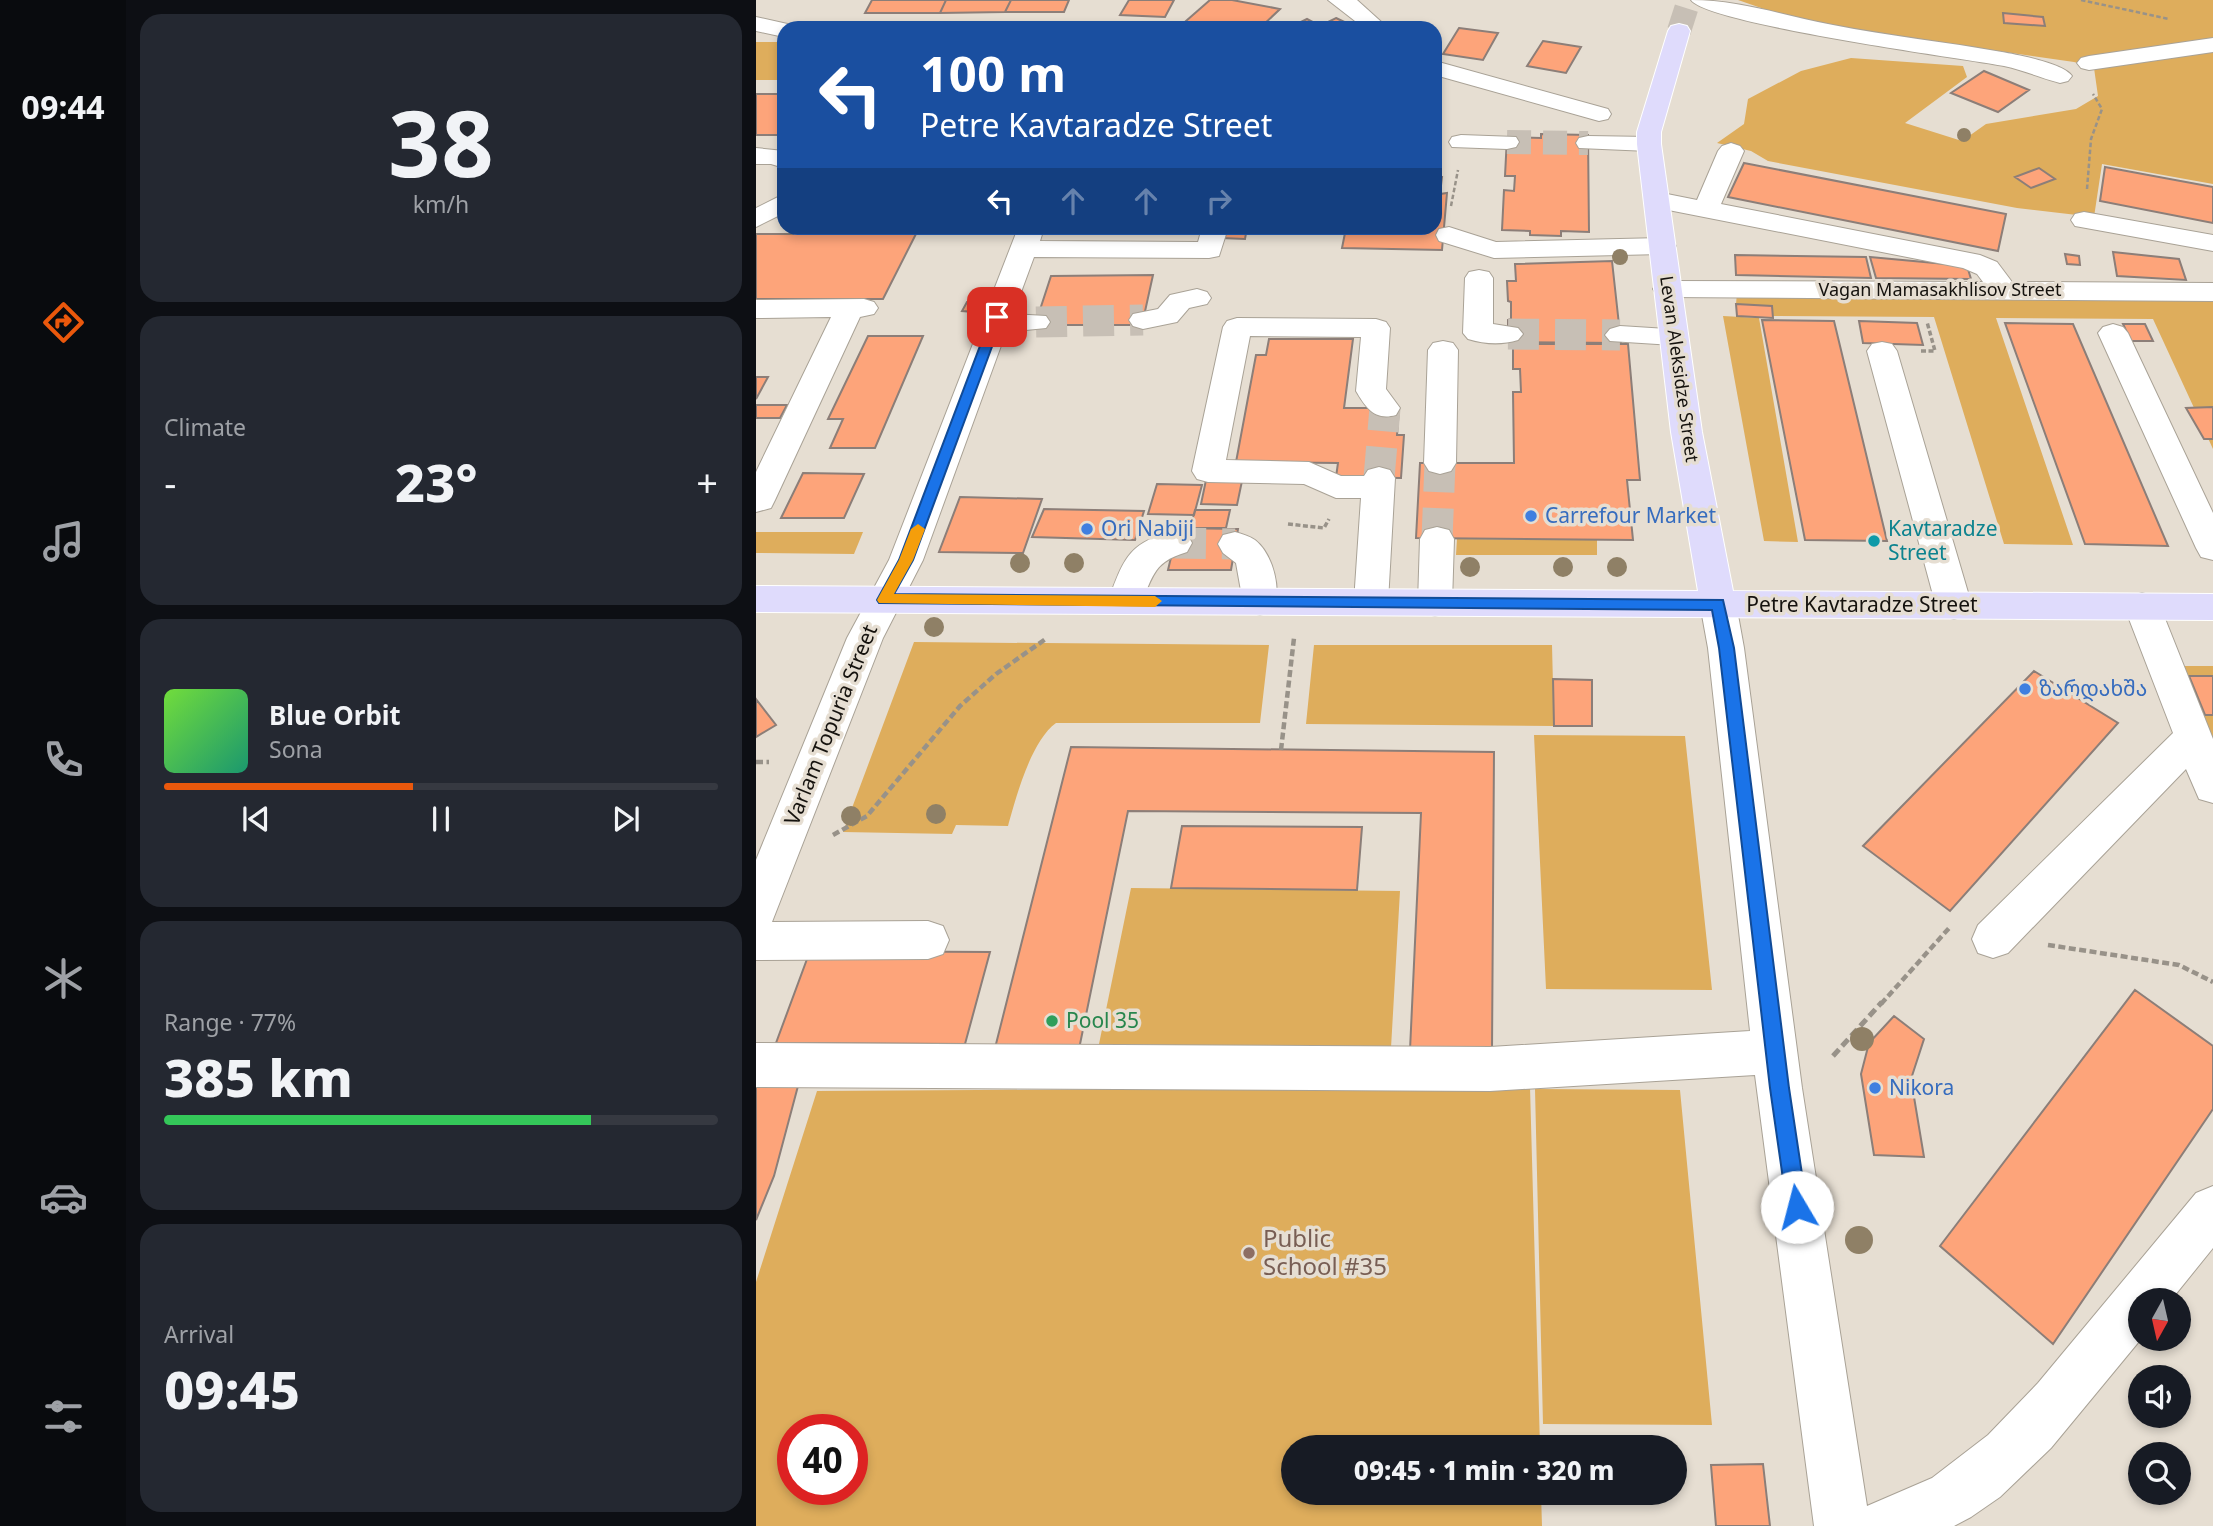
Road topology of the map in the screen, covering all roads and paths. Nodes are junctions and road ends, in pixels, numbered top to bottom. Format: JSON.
{"nodes":[{"id":1,"x":1339,"y":0,"type":"edge"},
{"id":2,"x":1702,"y":0,"type":"edge"},
{"id":3,"x":2081,"y":0,"type":"edge"},
{"id":4,"x":1369,"y":21,"type":"edge"},
{"id":5,"x":2180,"y":22,"type":"dead end"},
{"id":6,"x":756,"y":24,"type":"edge"},
{"id":7,"x":777,"y":28,"type":"edge"},
{"id":8,"x":1679,"y":31,"type":"tunnel mouth"},
{"id":9,"x":2213,"y":45,"type":"edge"},
{"id":10,"x":2089,"y":63,"type":"dead end"},
{"id":11,"x":1442,"y":70,"type":"edge"},
{"id":12,"x":2060,"y":76,"type":"joint"},
{"id":13,"x":1599,"y":114,"type":"dead end"},
{"id":14,"x":1649,"y":138,"type":"junction"},
{"id":15,"x":1461,"y":142,"type":"dead end"},
{"id":16,"x":1507,"y":142,"type":"tunnel mouth"},
{"id":17,"x":1588,"y":143,"type":"tunnel mouth"},
{"id":18,"x":1731,"y":151,"type":"dead end"},
{"id":19,"x":756,"y":156,"type":"edge"},
{"id":20,"x":777,"y":159,"type":"edge"},
{"id":21,"x":1458,"y":172,"type":"dead end"},
{"id":22,"x":1453,"y":186,"type":"dead end"},
{"id":23,"x":1657,"y":200,"type":"junction"},
{"id":24,"x":777,"y":206,"type":"edge"},
{"id":25,"x":1706,"y":208,"type":"junction"},
{"id":26,"x":756,"y":219,"type":"edge"},
{"id":27,"x":2084,"y":220,"type":"joint"},
{"id":28,"x":1213,"y":235,"type":"edge"},
{"id":29,"x":1449,"y":235,"type":"dead end"},
{"id":30,"x":1026,"y":239,"type":"edge"},
{"id":31,"x":2213,"y":243,"type":"edge"},
{"id":32,"x":1662,"y":246,"type":"junction"},
{"id":33,"x":1479,"y":278,"type":"dead end"},
{"id":34,"x":1667,"y":289,"type":"junction"},
{"id":35,"x":2004,"y":290,"type":"junction"},
{"id":36,"x":2213,"y":292,"type":"edge"},
{"id":37,"x":1197,"y":298,"type":"dead end"},
{"id":38,"x":756,"y":309,"type":"edge"},
{"id":39,"x":1143,"y":320,"type":"tunnel mouth"},
{"id":40,"x":1036,"y":322,"type":"tunnel mouth"},
{"id":41,"x":995,"y":323,"type":"junction"},
{"id":42,"x":2113,"y":333,"type":"dead end"},
{"id":43,"x":1508,"y":334,"type":"tunnel mouth"},
{"id":44,"x":1620,"y":335,"type":"tunnel mouth"},
{"id":45,"x":1673,"y":336,"type":"junction"},
{"id":46,"x":1443,"y":350,"type":"dead end"},
{"id":47,"x":1882,"y":351,"type":"dead end"},
{"id":48,"x":1385,"y":408,"type":"tunnel mouth"},
{"id":49,"x":1440,"y":463,"type":"tunnel mouth"},
{"id":50,"x":756,"y":500,"type":"edge"},
{"id":51,"x":1437,"y":539,"type":"tunnel mouth"},
{"id":52,"x":1175,"y":543,"type":"tunnel mouth"},
{"id":53,"x":1235,"y":544,"type":"dead end"},
{"id":54,"x":2213,"y":548,"type":"edge"},
{"id":55,"x":756,"y":599,"type":"edge"},
{"id":56,"x":884,"y":600,"type":"junction"},
{"id":57,"x":1125,"y":601,"type":"junction"},
{"id":58,"x":1260,"y":601,"type":"junction"},
{"id":59,"x":1371,"y":602,"type":"junction"},
{"id":60,"x":1435,"y":603,"type":"junction"},
{"id":61,"x":1718,"y":604,"type":"junction"},
{"id":62,"x":1954,"y":606,"type":"junction"},
{"id":63,"x":2142,"y":607,"type":"junction"},
{"id":64,"x":2213,"y":607,"type":"edge"},
{"id":65,"x":1048,"y":637,"type":"dead end"},
{"id":66,"x":1294,"y":638,"type":"dead end"},
{"id":67,"x":2193,"y":737,"type":"junction"},
{"id":68,"x":1282,"y":750,"type":"dead end"},
{"id":69,"x":756,"y":762,"type":"edge"},
{"id":70,"x":769,"y":762,"type":"dead end"},
{"id":71,"x":2213,"y":787,"type":"edge"},
{"id":72,"x":834,"y":835,"type":"dead end"},
{"id":73,"x":756,"y":911,"type":"edge"},
{"id":74,"x":1993,"y":939,"type":"junction"},
{"id":75,"x":928,"y":940,"type":"dead end"},
{"id":76,"x":756,"y":941,"type":"edge"},
{"id":77,"x":2213,"y":982,"type":"edge"},
{"id":78,"x":1776,"y":1053,"type":"junction"},
{"id":79,"x":1833,"y":1056,"type":"dead end"},
{"id":80,"x":756,"y":1065,"type":"edge"},
{"id":81,"x":2213,"y":1210,"type":"edge"},
{"id":82,"x":1842,"y":1526,"type":"edge"},
{"id":83,"x":1885,"y":1526,"type":"edge"}],
"edges":[{"from":1,"to":4,"type":"street"},
{"from":2,"to":12,"type":"street"},
{"from":3,"to":5,"type":"path"},
{"from":6,"to":7,"type":"street"},
{"from":8,"to":14,"type":"main road"},
{"from":9,"to":10,"type":"street"},
{"from":11,"to":13,"type":"street"},
{"from":12,"to":27,"type":"path"},
{"from":14,"to":17,"type":"street"},
{"from":14,"to":23,"type":"main road","name":"Levan Aleksidze Street"},
{"from":15,"to":16,"type":"street"},
{"from":18,"to":25,"type":"street"},
{"from":19,"to":20,"type":"street"},
{"from":21,"to":22,"type":"path"},
{"from":23,"to":25,"type":"street"},
{"from":23,"to":32,"type":"main road","name":"Levan Aleksidze Street"},
{"from":24,"to":26,"type":"street"},
{"from":25,"to":35,"type":"street"},
{"from":27,"to":31,"type":"street"},
{"from":28,"to":30,"type":"street"},
{"from":29,"to":32,"type":"street"},
{"from":30,"to":41,"type":"street","name":"Varlam Topuria Street"},
{"from":32,"to":34,"type":"main road","name":"Levan Aleksidze Street"},
{"from":33,"to":43,"type":"street"},
{"from":34,"to":35,"type":"street","name":"Vagan Mamasakhlisov Street"},
{"from":34,"to":45,"type":"main road","name":"Levan Aleksidze Street"},
{"from":35,"to":36,"type":"street","name":"Vagan Mamasakhlisov Street"},
{"from":37,"to":39,"type":"street"},
{"from":38,"to":50,"type":"street"},
{"from":40,"to":41,"type":"street"},
{"from":41,"to":56,"type":"street","name":"Varlam Topuria Street"},
{"from":42,"to":54,"type":"street"},
{"from":44,"to":45,"type":"street"},
{"from":45,"to":61,"type":"main road","name":"Levan Aleksidze Street"},
{"from":46,"to":49,"type":"street"},
{"from":47,"to":62,"type":"street"},
{"from":48,"to":59,"type":"street"},
{"from":51,"to":60,"type":"street"},
{"from":52,"to":57,"type":"street"},
{"from":53,"to":58,"type":"street"},
{"from":55,"to":56,"type":"main road","name":"Petre Kavtaradze Street"},
{"from":56,"to":57,"type":"main road","name":"Petre Kavtaradze Street"},
{"from":56,"to":73,"type":"street","name":"Varlam Topuria Street"},
{"from":57,"to":58,"type":"main road","name":"Petre Kavtaradze Street"},
{"from":58,"to":59,"type":"main road","name":"Petre Kavtaradze Street"},
{"from":59,"to":60,"type":"main road","name":"Petre Kavtaradze Street"},
{"from":60,"to":61,"type":"main road","name":"Petre Kavtaradze Street"},
{"from":61,"to":62,"type":"main road","name":"Petre Kavtaradze Street"},
{"from":61,"to":78,"type":"street"},
{"from":62,"to":63,"type":"main road","name":"Petre Kavtaradze Street"},
{"from":63,"to":64,"type":"main road","name":"Petre Kavtaradze Street"},
{"from":63,"to":67,"type":"street"},
{"from":65,"to":72,"type":"path"},
{"from":66,"to":68,"type":"path"},
{"from":67,"to":71,"type":"street"},
{"from":67,"to":74,"type":"street"},
{"from":69,"to":70,"type":"path"},
{"from":74,"to":77,"type":"path"},
{"from":74,"to":79,"type":"path"},
{"from":75,"to":76,"type":"street"},
{"from":78,"to":80,"type":"street"},
{"from":78,"to":82,"type":"street"},
{"from":81,"to":83,"type":"street"}]}
